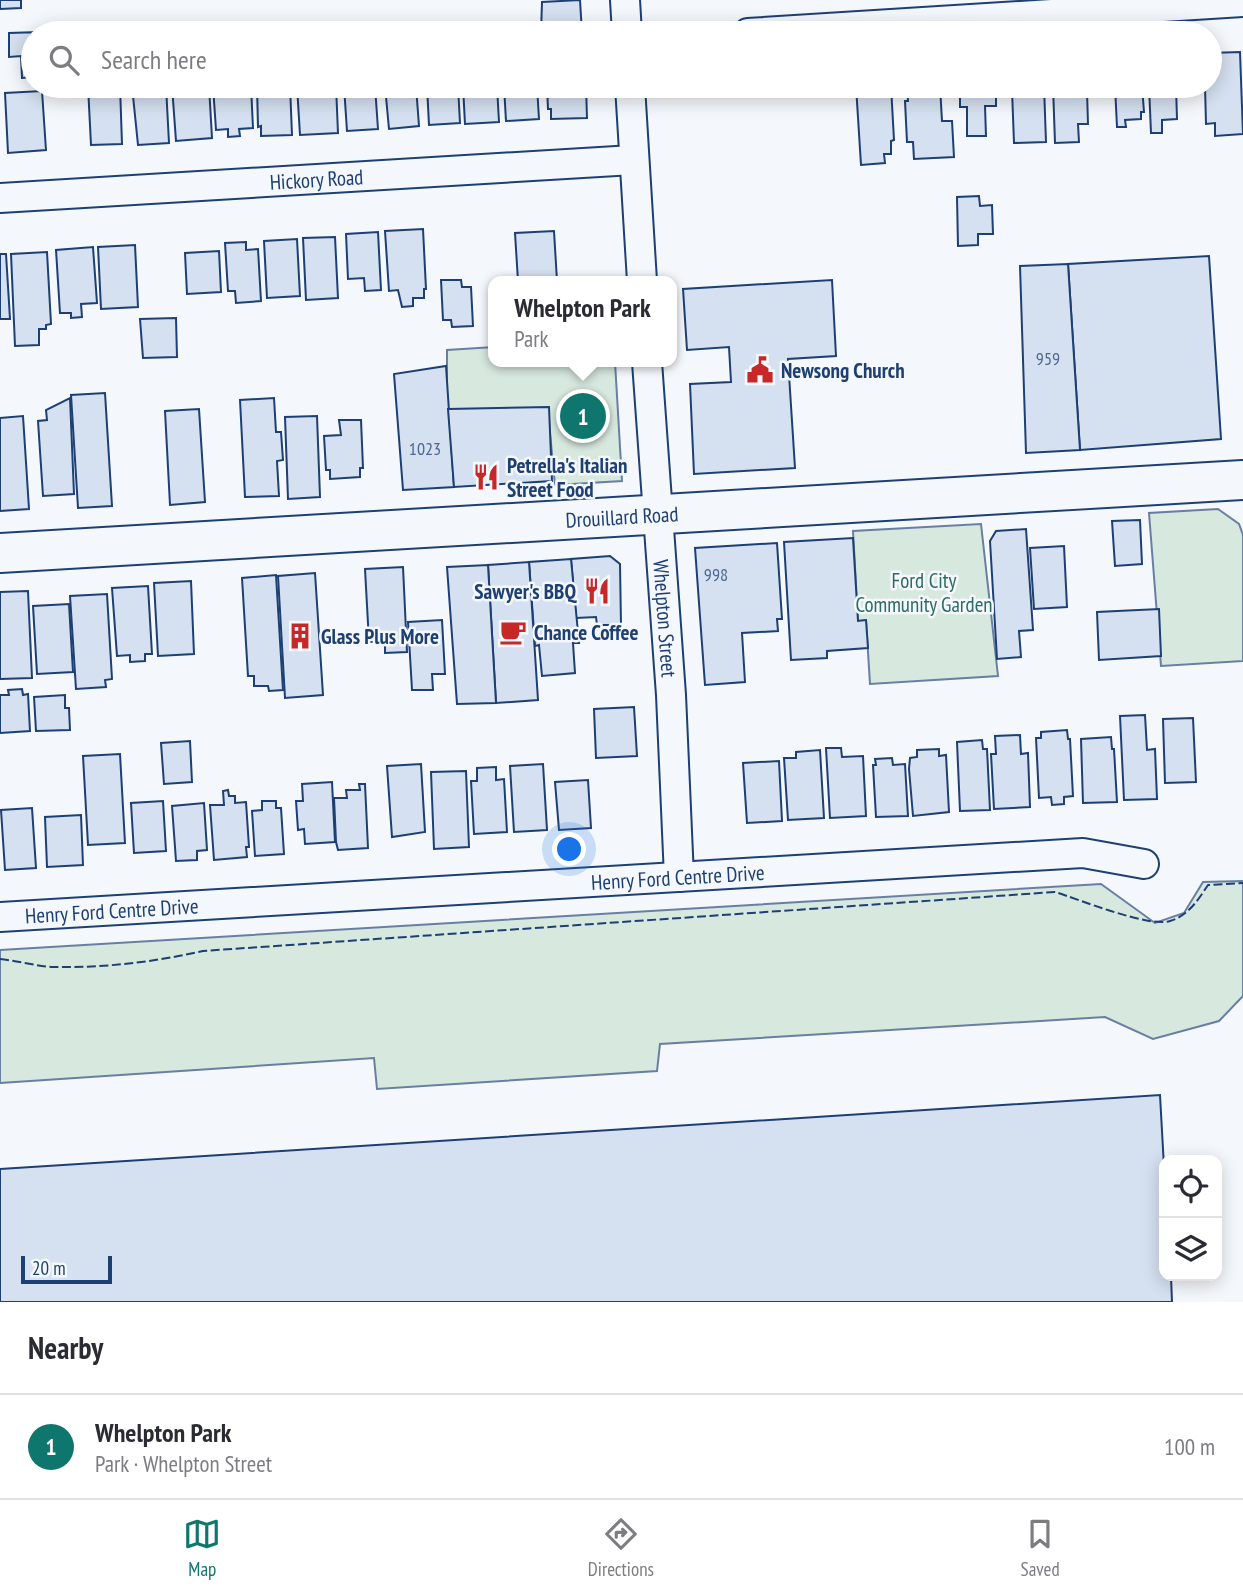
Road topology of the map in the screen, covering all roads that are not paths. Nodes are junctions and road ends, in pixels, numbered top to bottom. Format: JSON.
{"nodes":[{"id":1,"x":625,"y":0,"type":"edge"},
{"id":2,"x":1243,"y":2,"type":"edge"},
{"id":3,"x":626,"y":21,"type":"edge"},
{"id":4,"x":940,"y":21,"type":"edge"},
{"id":5,"x":630,"y":98,"type":"edge"},
{"id":6,"x":633,"y":160,"type":"junction"},
{"id":7,"x":0,"y":198,"type":"edge"},
{"id":8,"x":642,"y":276,"type":"edge"},
{"id":9,"x":647,"y":367,"type":"edge"},
{"id":10,"x":1243,"y":480,"type":"edge"},
{"id":11,"x":659,"y":514,"type":"junction"},
{"id":12,"x":0,"y":554,"type":"edge"},
{"id":13,"x":1144,"y":864,"type":"dead end"},
{"id":14,"x":679,"y":877,"type":"junction"},
{"id":15,"x":0,"y":917,"type":"edge"}],
"edges":[{"from":1,"to":3,"type":"street"},
{"from":2,"to":4,"type":"street"},
{"from":5,"to":6,"type":"street"},
{"from":6,"to":7,"type":"street","name":"Hickory Road"},
{"from":6,"to":8,"type":"street"},
{"from":9,"to":11,"type":"street","name":"Whelpton Street"},
{"from":10,"to":11,"type":"street","name":"Drouillard Road"},
{"from":11,"to":12,"type":"street","name":"Drouillard Road"},
{"from":11,"to":14,"type":"street","name":"Whelpton Street"},
{"from":13,"to":14,"type":"street","name":"Henry Ford Centre Drive"},
{"from":14,"to":15,"type":"street","name":"Henry Ford Centre Drive"}]}
